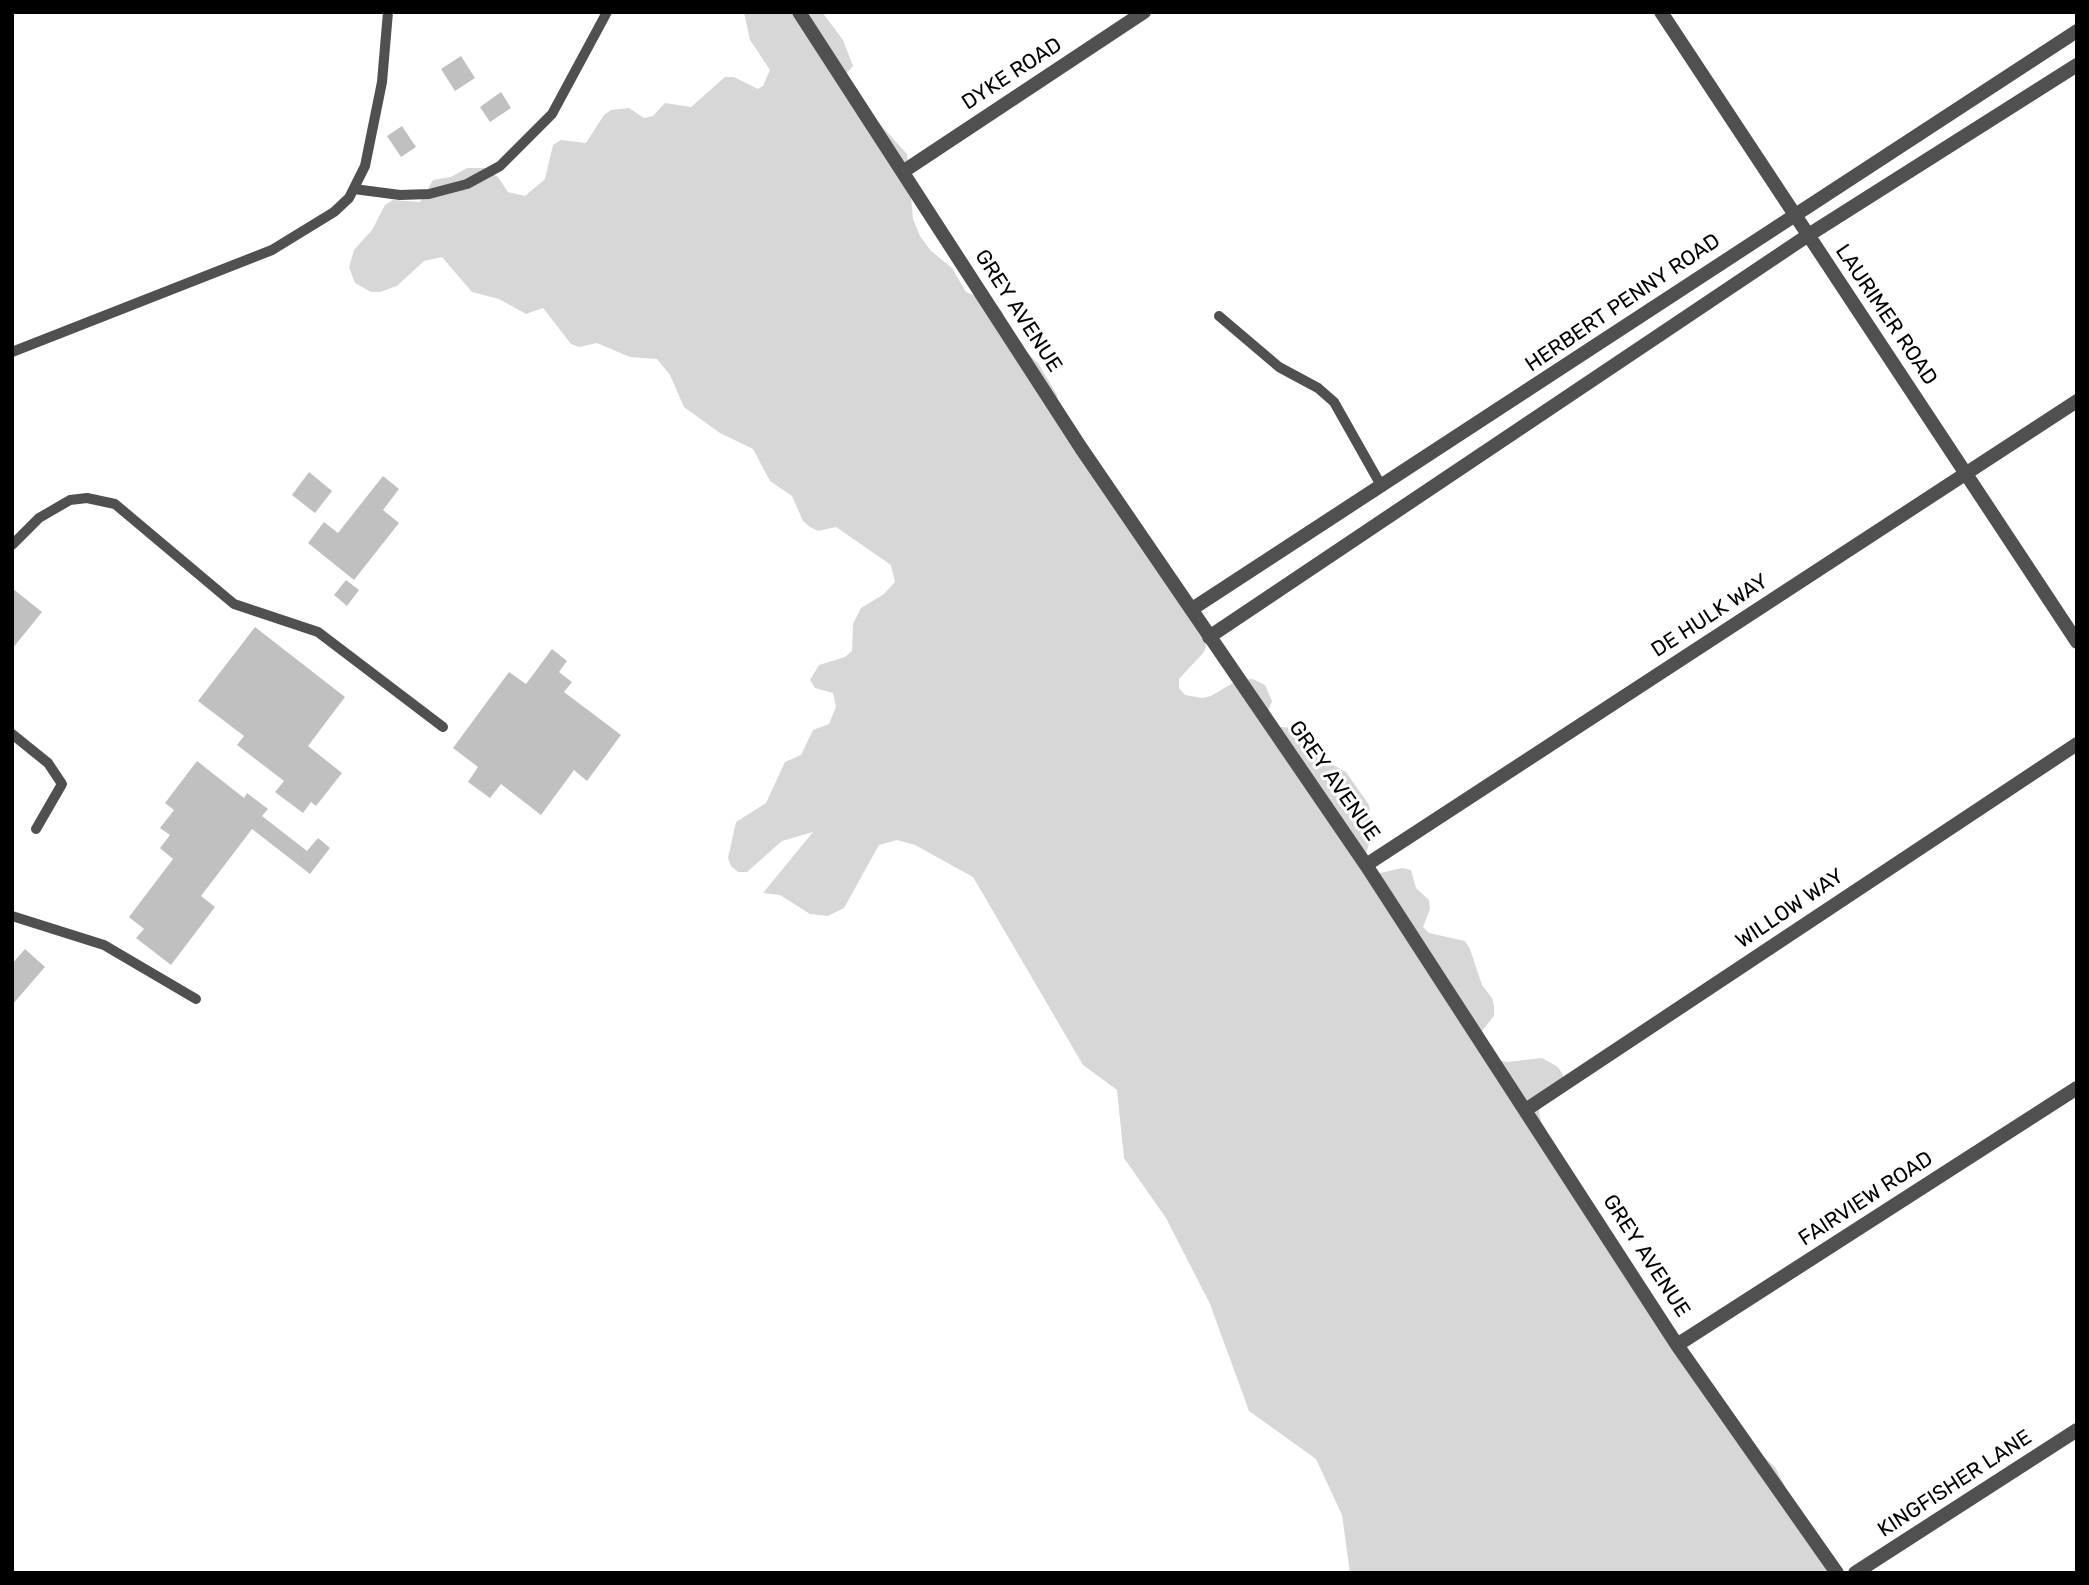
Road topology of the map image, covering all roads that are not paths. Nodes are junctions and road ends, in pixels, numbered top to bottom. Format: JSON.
{"nodes":[{"id":1,"x":388,"y":12,"type":"edge"},
{"id":2,"x":607,"y":12,"type":"edge"},
{"id":3,"x":799,"y":12,"type":"edge"},
{"id":4,"x":1144,"y":12,"type":"edge"},
{"id":5,"x":1661,"y":12,"type":"edge"},
{"id":6,"x":2077,"y":31,"type":"edge"},
{"id":7,"x":2077,"y":65,"type":"edge"},
{"id":8,"x":904,"y":171,"type":"junction"},
{"id":9,"x":355,"y":189,"type":"junction"},
{"id":10,"x":1793,"y":216,"type":"junction"},
{"id":11,"x":1807,"y":236,"type":"junction"},
{"id":12,"x":1219,"y":316,"type":"dead end"},
{"id":13,"x":12,"y":352,"type":"edge"},
{"id":14,"x":2077,"y":401,"type":"edge"},
{"id":15,"x":1967,"y":474,"type":"junction"},
{"id":16,"x":1382,"y":487,"type":"junction"},
{"id":17,"x":12,"y":545,"type":"edge"},
{"id":18,"x":1192,"y":609,"type":"junction"},
{"id":19,"x":1209,"y":637,"type":"junction"},
{"id":20,"x":2077,"y":642,"type":"edge"},
{"id":21,"x":443,"y":727,"type":"dead end"},
{"id":22,"x":14,"y":737,"type":"edge"},
{"id":23,"x":2077,"y":744,"type":"edge"},
{"id":24,"x":36,"y":829,"type":"dead end"},
{"id":25,"x":1366,"y":865,"type":"junction"},
{"id":26,"x":12,"y":916,"type":"edge"},
{"id":27,"x":196,"y":999,"type":"dead end"},
{"id":28,"x":2077,"y":1088,"type":"edge"},
{"id":29,"x":1527,"y":1109,"type":"junction"},
{"id":30,"x":1677,"y":1345,"type":"junction"},
{"id":31,"x":2077,"y":1430,"type":"edge"},
{"id":32,"x":1837,"y":1573,"type":"edge"},
{"id":33,"x":1855,"y":1573,"type":"edge"}],
"edges":[{"from":1,"to":9,"type":"lane"},
{"from":2,"to":9,"type":"lane"},
{"from":3,"to":8,"type":"street","name":"GREY AVENUE"},
{"from":4,"to":8,"type":"street","name":"DYKE ROAD"},
{"from":5,"to":10,"type":"street","name":"LAURIMER ROAD"},
{"from":6,"to":10,"type":"street","name":"HERBERT PENNY ROAD"},
{"from":7,"to":11,"type":"street"},
{"from":8,"to":18,"type":"street","name":"GREY AVENUE"},
{"from":9,"to":13,"type":"lane"},
{"from":10,"to":11,"type":"street","name":"LAURIMER ROAD"},
{"from":10,"to":16,"type":"street","name":"HERBERT PENNY ROAD"},
{"from":11,"to":15,"type":"street","name":"LAURIMER ROAD"},
{"from":11,"to":19,"type":"street"},
{"from":12,"to":16,"type":"lane"},
{"from":14,"to":15,"type":"street","name":"DE HULK WAY"},
{"from":15,"to":20,"type":"street","name":"LAURIMER ROAD"},
{"from":15,"to":25,"type":"street","name":"DE HULK WAY"},
{"from":16,"to":18,"type":"street","name":"HERBERT PENNY ROAD"},
{"from":17,"to":21,"type":"lane"},
{"from":18,"to":19,"type":"street","name":"GREY AVENUE"},
{"from":19,"to":25,"type":"street","name":"GREY AVENUE"},
{"from":22,"to":24,"type":"lane"},
{"from":23,"to":29,"type":"street","name":"WILLOW WAY"},
{"from":25,"to":29,"type":"street","name":"GREY AVENUE"},
{"from":26,"to":27,"type":"lane"},
{"from":28,"to":30,"type":"street","name":"FAIRVIEW ROAD"},
{"from":29,"to":30,"type":"street","name":"GREY AVENUE"},
{"from":30,"to":32,"type":"street","name":"GREY AVENUE"},
{"from":31,"to":33,"type":"street","name":"KINGFISHER LANE"}]}
